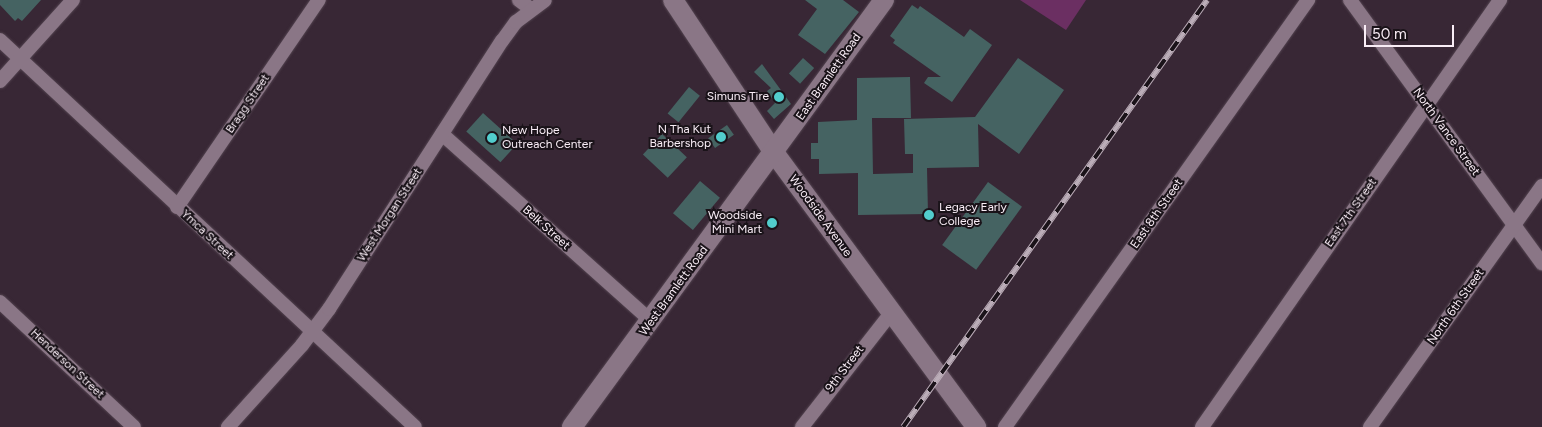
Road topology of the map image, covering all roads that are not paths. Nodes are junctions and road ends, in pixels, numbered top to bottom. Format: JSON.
{"nodes":[{"id":1,"x":73,"y":0,"type":"edge"},
{"id":2,"x":319,"y":0,"type":"edge"},
{"id":3,"x":519,"y":0,"type":"edge"},
{"id":4,"x":545,"y":0,"type":"edge"},
{"id":5,"x":673,"y":0,"type":"edge"},
{"id":6,"x":884,"y":0,"type":"edge"},
{"id":7,"x":1308,"y":0,"type":"edge"},
{"id":8,"x":1350,"y":0,"type":"edge"},
{"id":9,"x":1500,"y":0,"type":"edge"},
{"id":10,"x":531,"y":9,"type":"junction"},
{"id":11,"x":0,"y":40,"type":"edge"},
{"id":12,"x":20,"y":60,"type":"junction"},
{"id":13,"x":0,"y":81,"type":"edge"},
{"id":14,"x":1426,"y":105,"type":"junction"},
{"id":15,"x":442,"y":134,"type":"junction"},
{"id":16,"x":774,"y":154,"type":"junction"},
{"id":17,"x":1542,"y":186,"type":"edge"},
{"id":18,"x":177,"y":207,"type":"junction"},
{"id":19,"x":1514,"y":226,"type":"junction"},
{"id":20,"x":1542,"y":263,"type":"edge"},
{"id":21,"x":0,"y":302,"type":"edge"},
{"id":22,"x":891,"y":313,"type":"junction"},
{"id":23,"x":651,"y":321,"type":"junction"},
{"id":24,"x":312,"y":332,"type":"junction"},
{"id":25,"x":134,"y":427,"type":"edge"},
{"id":26,"x":228,"y":427,"type":"edge"},
{"id":27,"x":415,"y":427,"type":"edge"},
{"id":28,"x":572,"y":427,"type":"edge"},
{"id":29,"x":802,"y":427,"type":"edge"},
{"id":30,"x":976,"y":427,"type":"edge"},
{"id":31,"x":1005,"y":427,"type":"edge"},
{"id":32,"x":1202,"y":427,"type":"edge"},
{"id":33,"x":1370,"y":427,"type":"edge"}],
"edges":[{"from":1,"to":12,"type":"street"},
{"from":2,"to":18,"type":"street","name":"Bragg Street"},
{"from":3,"to":10,"type":"street"},
{"from":4,"to":10,"type":"street","name":"West Morgan Street"},
{"from":5,"to":16,"type":"street","name":"Woodside Avenue"},
{"from":6,"to":16,"type":"street","name":"East Bramlett Road"},
{"from":7,"to":31,"type":"street","name":"East 8th Street"},
{"from":8,"to":14,"type":"street","name":"North Vance Street"},
{"from":9,"to":14,"type":"street","name":"East 7th Street"},
{"from":10,"to":15,"type":"street","name":"West Morgan Street"},
{"from":11,"to":12,"type":"street","name":"Ymca Street"},
{"from":12,"to":13,"type":"street"},
{"from":12,"to":18,"type":"street","name":"Ymca Street"},
{"from":14,"to":19,"type":"street","name":"North Vance Street"},
{"from":14,"to":32,"type":"street","name":"East 7th Street"},
{"from":15,"to":23,"type":"street","name":"Belk Street"},
{"from":15,"to":24,"type":"street","name":"West Morgan Street"},
{"from":16,"to":22,"type":"street","name":"Woodside Avenue"},
{"from":16,"to":23,"type":"street","name":"West Bramlett Road"},
{"from":17,"to":19,"type":"street","name":"North 6th Street"},
{"from":18,"to":24,"type":"street","name":"Ymca Street"},
{"from":19,"to":20,"type":"street","name":"North Vance Street"},
{"from":19,"to":33,"type":"street","name":"North 6th Street"},
{"from":21,"to":25,"type":"street","name":"Henderson Street"},
{"from":22,"to":29,"type":"street","name":"9th Street"},
{"from":22,"to":30,"type":"street","name":"Woodside Avenue"},
{"from":23,"to":28,"type":"street","name":"West Bramlett Road"},
{"from":24,"to":26,"type":"street","name":"West Morgan Street"},
{"from":24,"to":27,"type":"street","name":"Ymca Street"}]}
